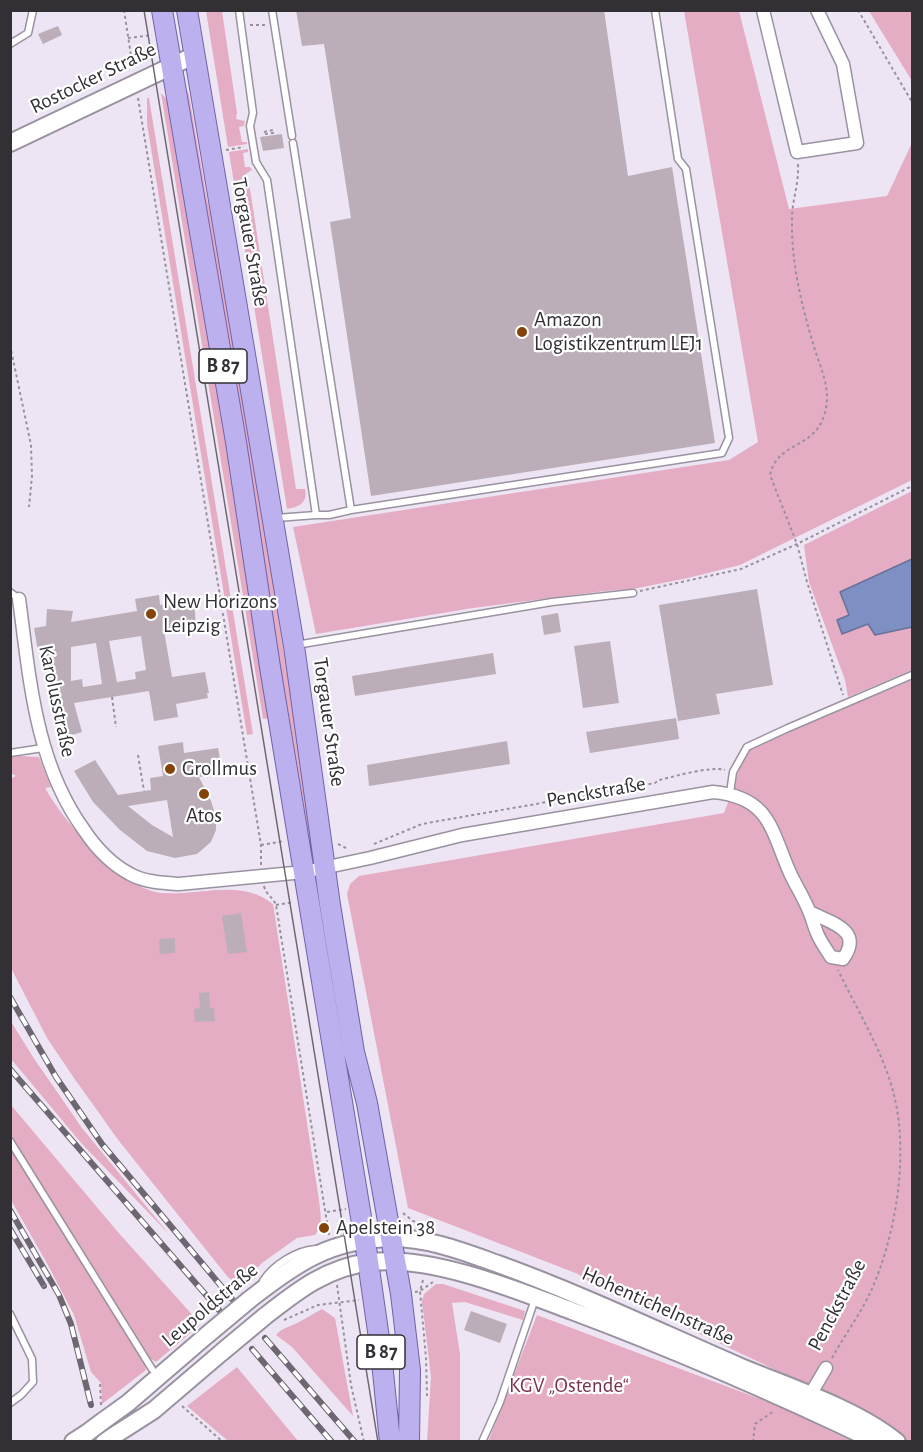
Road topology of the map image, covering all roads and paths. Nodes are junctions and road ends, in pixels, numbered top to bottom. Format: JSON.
{"nodes":[{"id":1,"x":33,"y":10,"type":"edge"},
{"id":2,"x":124,"y":10,"type":"edge"},
{"id":3,"x":162,"y":10,"type":"edge"},
{"id":4,"x":187,"y":10,"type":"edge"},
{"id":5,"x":239,"y":10,"type":"edge"},
{"id":6,"x":272,"y":10,"type":"edge"},
{"id":7,"x":655,"y":10,"type":"edge"},
{"id":8,"x":763,"y":10,"type":"edge"},
{"id":9,"x":817,"y":10,"type":"edge"},
{"id":10,"x":858,"y":10,"type":"edge"},
{"id":11,"x":275,"y":25,"type":"junction"},
{"id":12,"x":241,"y":26,"type":"junction"},
{"id":13,"x":10,"y":44,"type":"edge"},
{"id":14,"x":195,"y":55,"type":"junction"},
{"id":15,"x":172,"y":65,"type":"junction"},
{"id":16,"x":135,"y":83,"type":"junction"},
{"id":17,"x":912,"y":102,"type":"edge"},
{"id":18,"x":265,"y":133,"type":"dead end"},
{"id":19,"x":273,"y":134,"type":"dead end"},
{"id":20,"x":10,"y":143,"type":"edge"},
{"id":21,"x":797,"y":153,"type":"junction"},
{"id":22,"x":10,"y":345,"type":"edge"},
{"id":23,"x":912,"y":486,"type":"edge"},
{"id":24,"x":28,"y":507,"type":"dead end"},
{"id":25,"x":351,"y":510,"type":"junction"},
{"id":26,"x":316,"y":515,"type":"junction"},
{"id":27,"x":273,"y":519,"type":"junction"},
{"id":28,"x":797,"y":544,"type":"junction"},
{"id":29,"x":633,"y":593,"type":"joint"},
{"id":30,"x":15,"y":595,"type":"edge"},
{"id":31,"x":294,"y":645,"type":"junction"},
{"id":32,"x":912,"y":675,"type":"edge"},
{"id":33,"x":112,"y":697,"type":"dead end"},
{"id":34,"x":845,"y":704,"type":"junction"},
{"id":35,"x":116,"y":727,"type":"dead end"},
{"id":36,"x":43,"y":748,"type":"junction"},
{"id":37,"x":10,"y":753,"type":"edge"},
{"id":38,"x":138,"y":755,"type":"dead end"},
{"id":39,"x":734,"y":772,"type":"junction"},
{"id":40,"x":144,"y":791,"type":"dead end"},
{"id":41,"x":730,"y":794,"type":"junction"},
{"id":42,"x":336,"y":843,"type":"dead end"},
{"id":43,"x":366,"y":847,"type":"dead end"},
{"id":44,"x":350,"y":850,"type":"dead end"},
{"id":45,"x":325,"y":868,"type":"junction"},
{"id":46,"x":304,"y":872,"type":"junction"},
{"id":47,"x":263,"y":876,"type":"junction"},
{"id":48,"x":810,"y":912,"type":"junction"},
{"id":49,"x":831,"y":957,"type":"junction"},
{"id":50,"x":10,"y":1141,"type":"edge"},
{"id":51,"x":348,"y":1209,"type":"dead end"},
{"id":52,"x":326,"y":1212,"type":"junction"},
{"id":53,"x":392,"y":1238,"type":"junction"},
{"id":54,"x":330,"y":1240,"type":"junction"},
{"id":55,"x":365,"y":1240,"type":"junction"},
{"id":56,"x":396,"y":1262,"type":"junction"},
{"id":57,"x":368,"y":1263,"type":"junction"},
{"id":58,"x":542,"y":1280,"type":"junction"},
{"id":59,"x":536,"y":1297,"type":"junction"},
{"id":60,"x":360,"y":1300,"type":"dead end"},
{"id":61,"x":339,"y":1303,"type":"junction"},
{"id":62,"x":10,"y":1314,"type":"edge"},
{"id":63,"x":271,"y":1320,"type":"junction"},
{"id":64,"x":826,"y":1368,"type":"joint"},
{"id":65,"x":152,"y":1369,"type":"dead end"},
{"id":66,"x":100,"y":1384,"type":"dead end"},
{"id":67,"x":810,"y":1395,"type":"junction"},
{"id":68,"x":172,"y":1396,"type":"junction"},
{"id":69,"x":10,"y":1403,"type":"edge"},
{"id":70,"x":774,"y":1411,"type":"dead end"},
{"id":71,"x":102,"y":1413,"type":"junction"},
{"id":72,"x":80,"y":1437,"type":"edge"},
{"id":73,"x":105,"y":1441,"type":"edge"},
{"id":74,"x":223,"y":1442,"type":"edge"},
{"id":75,"x":364,"y":1442,"type":"edge"},
{"id":76,"x":390,"y":1442,"type":"edge"},
{"id":77,"x":409,"y":1442,"type":"edge"},
{"id":78,"x":482,"y":1442,"type":"edge"},
{"id":79,"x":753,"y":1442,"type":"edge"},
{"id":80,"x":877,"y":1442,"type":"edge"},
{"id":81,"x":897,"y":1442,"type":"edge"}],
"edges":[{"from":1,"to":13,"type":"lane"},
{"from":2,"to":16,"type":"path"},
{"from":3,"to":15,"type":"main road","number":"B 87"},
{"from":4,"to":14,"type":"main road","name":"Torgauer Straße","number":"B 87"},
{"from":5,"to":12,"type":"lane"},
{"from":6,"to":11,"type":"lane"},
{"from":7,"to":25,"type":"lane"},
{"from":8,"to":21,"type":"street"},
{"from":9,"to":21,"type":"street"},
{"from":10,"to":17,"type":"path"},
{"from":11,"to":12,"type":"path"},
{"from":11,"to":25,"type":"lane"},
{"from":12,"to":26,"type":"lane"},
{"from":14,"to":15,"type":"main road","name":"Rostocker Straße"},
{"from":14,"to":27,"type":"main road","name":"Torgauer Straße","number":"B 87"},
{"from":15,"to":16,"type":"main road","name":"Rostocker Straße"},
{"from":15,"to":46,"type":"main road","number":"B 87"},
{"from":16,"to":20,"type":"main road","name":"Rostocker Straße"},
{"from":16,"to":47,"type":"path"},
{"from":18,"to":19,"type":"path"},
{"from":21,"to":28,"type":"path"},
{"from":22,"to":24,"type":"path"},
{"from":23,"to":28,"type":"path"},
{"from":25,"to":26,"type":"lane"},
{"from":26,"to":27,"type":"lane"},
{"from":27,"to":31,"type":"main road","name":"Torgauer Straße","number":"B 87"},
{"from":28,"to":29,"type":"path"},
{"from":28,"to":34,"type":"path"},
{"from":29,"to":31,"type":"lane"},
{"from":30,"to":36,"type":"street","name":"Karolusstraße"},
{"from":31,"to":45,"type":"main road","name":"Torgauer Straße","number":"B 87"},
{"from":32,"to":34,"type":"lane"},
{"from":33,"to":35,"type":"path"},
{"from":34,"to":39,"type":"lane"},
{"from":36,"to":37,"type":"lane"},
{"from":36,"to":47,"type":"street","name":"Karolusstraße"},
{"from":38,"to":40,"type":"path"},
{"from":39,"to":41,"type":"lane"},
{"from":39,"to":43,"type":"path"},
{"from":41,"to":45,"type":"street","name":"Penckstraße"},
{"from":41,"to":48,"type":"street","name":"Penckstraße"},
{"from":42,"to":44,"type":"path"},
{"from":45,"to":46,"type":"street","name":"Karolusstraße"},
{"from":45,"to":53,"type":"main road","name":"Torgauer Straße","number":"B 87"},
{"from":46,"to":47,"type":"street","name":"Karolusstraße"},
{"from":46,"to":55,"type":"main road","number":"B 87"},
{"from":47,"to":52,"type":"path"},
{"from":48,"to":49,"type":"street","name":"Penckstraße"},
{"from":48,"to":49,"type":"street"},
{"from":49,"to":64,"type":"path","name":"Penckstraße"},
{"from":50,"to":65,"type":"lane"},
{"from":51,"to":52,"type":"path"},
{"from":52,"to":54,"type":"path"},
{"from":53,"to":55,"type":"main road","name":"Leupoldstraße"},
{"from":53,"to":56,"type":"main road","name":"Torgauer Straße","number":"B 87"},
{"from":53,"to":58,"type":"main road","name":"Hohentichelnstraße"},
{"from":54,"to":55,"type":"main road","name":"Leupoldstraße"},
{"from":54,"to":71,"type":"main road","name":"Leupoldstraße","bridge":true},
{"from":55,"to":57,"type":"main road","number":"B 87"},
{"from":56,"to":57,"type":"main road","name":"Hohentichelnstraße"},
{"from":56,"to":59,"type":"main road","name":"Hohentichelnstraße"},
{"from":56,"to":77,"type":"main road","name":"Torgauer Straße","number":"B 87"},
{"from":57,"to":63,"type":"main road","name":"Leupoldstraße"},
{"from":57,"to":76,"type":"main road","number":"B 87"},
{"from":58,"to":59,"type":"lane"},
{"from":58,"to":67,"type":"main road","name":"Hohentichelnstraße"},
{"from":59,"to":78,"type":"lane"},
{"from":59,"to":80,"type":"main road","name":"Hohentichelnstraße"},
{"from":60,"to":61,"type":"path"},
{"from":61,"to":63,"type":"path"},
{"from":61,"to":75,"type":"path"},
{"from":62,"to":69,"type":"lane"},
{"from":63,"to":68,"type":"main road","name":"Leupoldstraße","bridge":true},
{"from":64,"to":67,"type":"street","name":"Penckstraße"},
{"from":66,"to":71,"type":"path"},
{"from":67,"to":81,"type":"main road","name":"Hohentichelnstraße"},
{"from":68,"to":73,"type":"main road","name":"Leupoldstraße"},
{"from":68,"to":74,"type":"path"},
{"from":70,"to":79,"type":"path"},
{"from":71,"to":72,"type":"main road","name":"Leupoldstraße","bridge":true}]}
